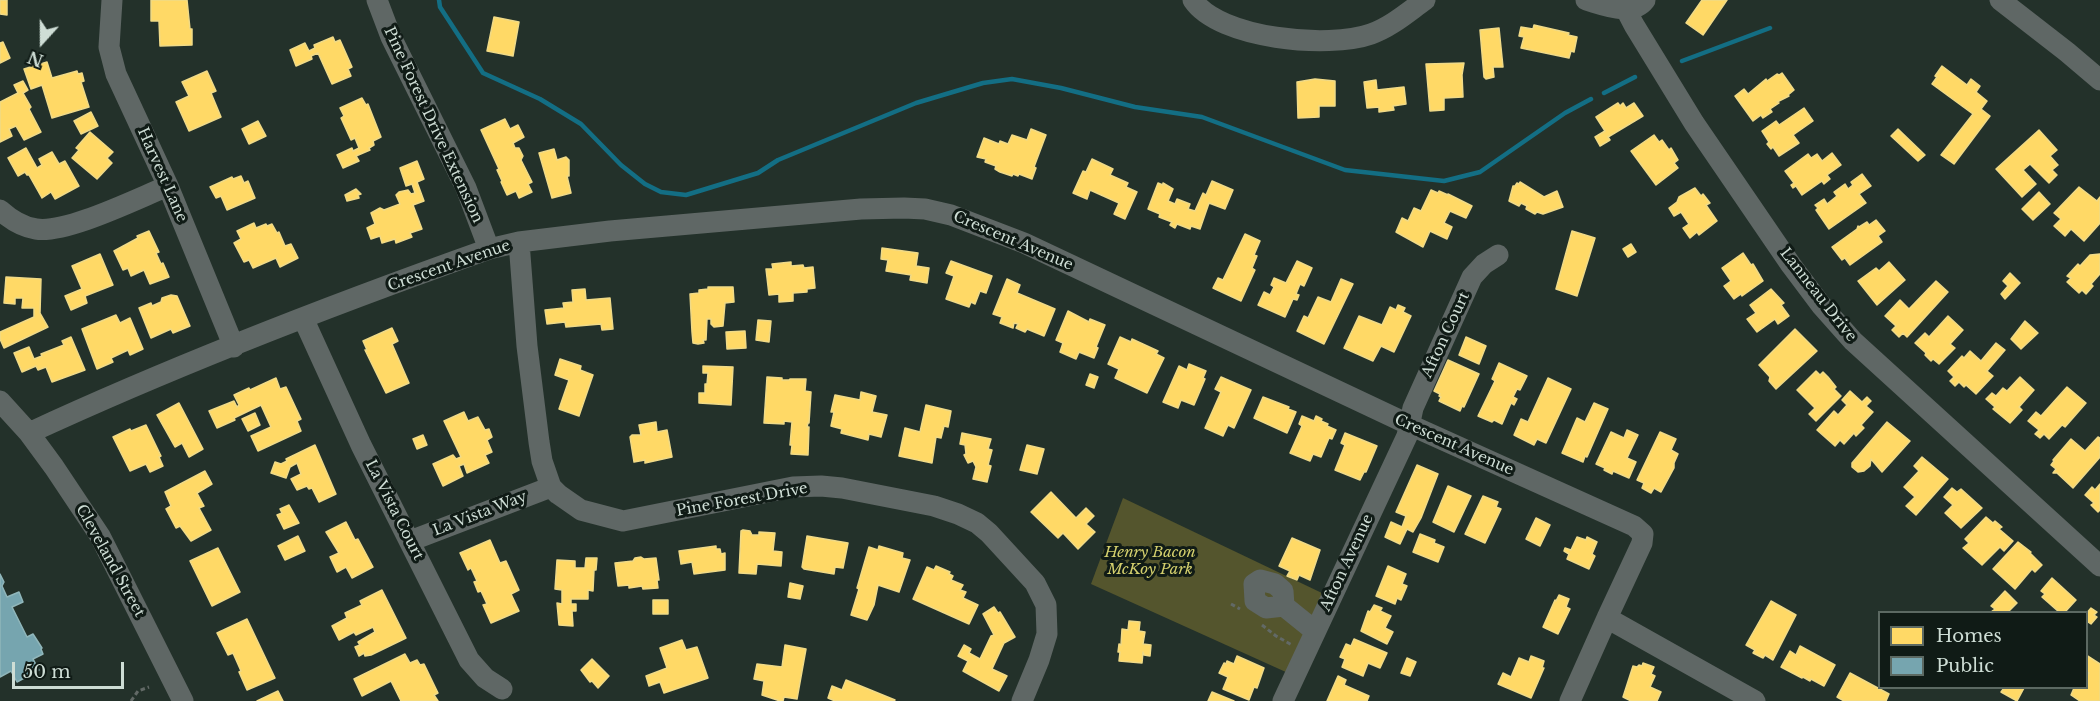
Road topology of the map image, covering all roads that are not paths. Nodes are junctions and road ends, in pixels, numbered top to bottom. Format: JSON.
{"nodes":[{"id":1,"x":111,"y":0,"type":"edge"},
{"id":2,"x":377,"y":0,"type":"edge"},
{"id":3,"x":1193,"y":0,"type":"edge"},
{"id":4,"x":1425,"y":0,"type":"edge"},
{"id":5,"x":1587,"y":0,"type":"edge"},
{"id":6,"x":1645,"y":0,"type":"edge"},
{"id":7,"x":2000,"y":0,"type":"edge"},
{"id":8,"x":1623,"y":5,"type":"edge"},
{"id":9,"x":2100,"y":80,"type":"edge"},
{"id":10,"x":168,"y":186,"type":"junction"},
{"id":11,"x":0,"y":210,"type":"edge"},
{"id":12,"x":519,"y":242,"type":"junction"},
{"id":13,"x":489,"y":249,"type":"junction"},
{"id":14,"x":1498,"y":255,"type":"dead end"},
{"id":15,"x":303,"y":318,"type":"junction"},
{"id":16,"x":234,"y":346,"type":"junction"},
{"id":17,"x":0,"y":402,"type":"edge"},
{"id":18,"x":1410,"y":425,"type":"junction"},
{"id":19,"x":29,"y":433,"type":"junction"},
{"id":20,"x":550,"y":487,"type":"junction"},
{"id":21,"x":410,"y":541,"type":"junction"},
{"id":22,"x":2100,"y":566,"type":"edge"},
{"id":23,"x":1284,"y":606,"type":"dead end"},
{"id":24,"x":1607,"y":618,"type":"junction"},
{"id":25,"x":1315,"y":631,"type":"junction"},
{"id":26,"x":502,"y":689,"type":"dead end"},
{"id":27,"x":183,"y":701,"type":"edge"},
{"id":28,"x":1022,"y":701,"type":"edge"},
{"id":29,"x":1283,"y":701,"type":"edge"},
{"id":30,"x":1570,"y":701,"type":"edge"},
{"id":31,"x":1755,"y":701,"type":"edge"}],
"edges":[{"from":1,"to":10,"type":"street","name":"Harvest Lane"},
{"from":2,"to":13,"type":"street","name":"Pine Forest Drive Extension"},
{"from":3,"to":4,"type":"street"},
{"from":5,"to":8,"type":"street"},
{"from":6,"to":8,"type":"street"},
{"from":7,"to":9,"type":"street"},
{"from":8,"to":22,"type":"street","name":"Lanneau Drive"},
{"from":10,"to":11,"type":"street"},
{"from":10,"to":16,"type":"street","name":"Harvest Lane"},
{"from":12,"to":13,"type":"street","name":"Crescent Avenue"},
{"from":12,"to":18,"type":"street","name":"Crescent Avenue"},
{"from":12,"to":20,"type":"street"},
{"from":13,"to":15,"type":"street","name":"Crescent Avenue"},
{"from":14,"to":18,"type":"street","name":"Afton Court"},
{"from":15,"to":16,"type":"street","name":"Crescent Avenue"},
{"from":15,"to":21,"type":"street","name":"La Vista Court"},
{"from":16,"to":19,"type":"street","name":"Crescent Avenue"},
{"from":17,"to":19,"type":"street","name":"Cleveland Street"},
{"from":18,"to":24,"type":"street","name":"Crescent Avenue"},
{"from":18,"to":25,"type":"street","name":"Afton Avenue"},
{"from":19,"to":27,"type":"street","name":"Cleveland Street"},
{"from":20,"to":21,"type":"street","name":"La Vista Way"},
{"from":20,"to":28,"type":"street","name":"Pine Forest Drive"},
{"from":21,"to":26,"type":"street","name":"La Vista Court"},
{"from":23,"to":25,"type":"street"},
{"from":24,"to":30,"type":"street"},
{"from":24,"to":31,"type":"street"},
{"from":25,"to":29,"type":"street","name":"Afton Avenue"}]}
